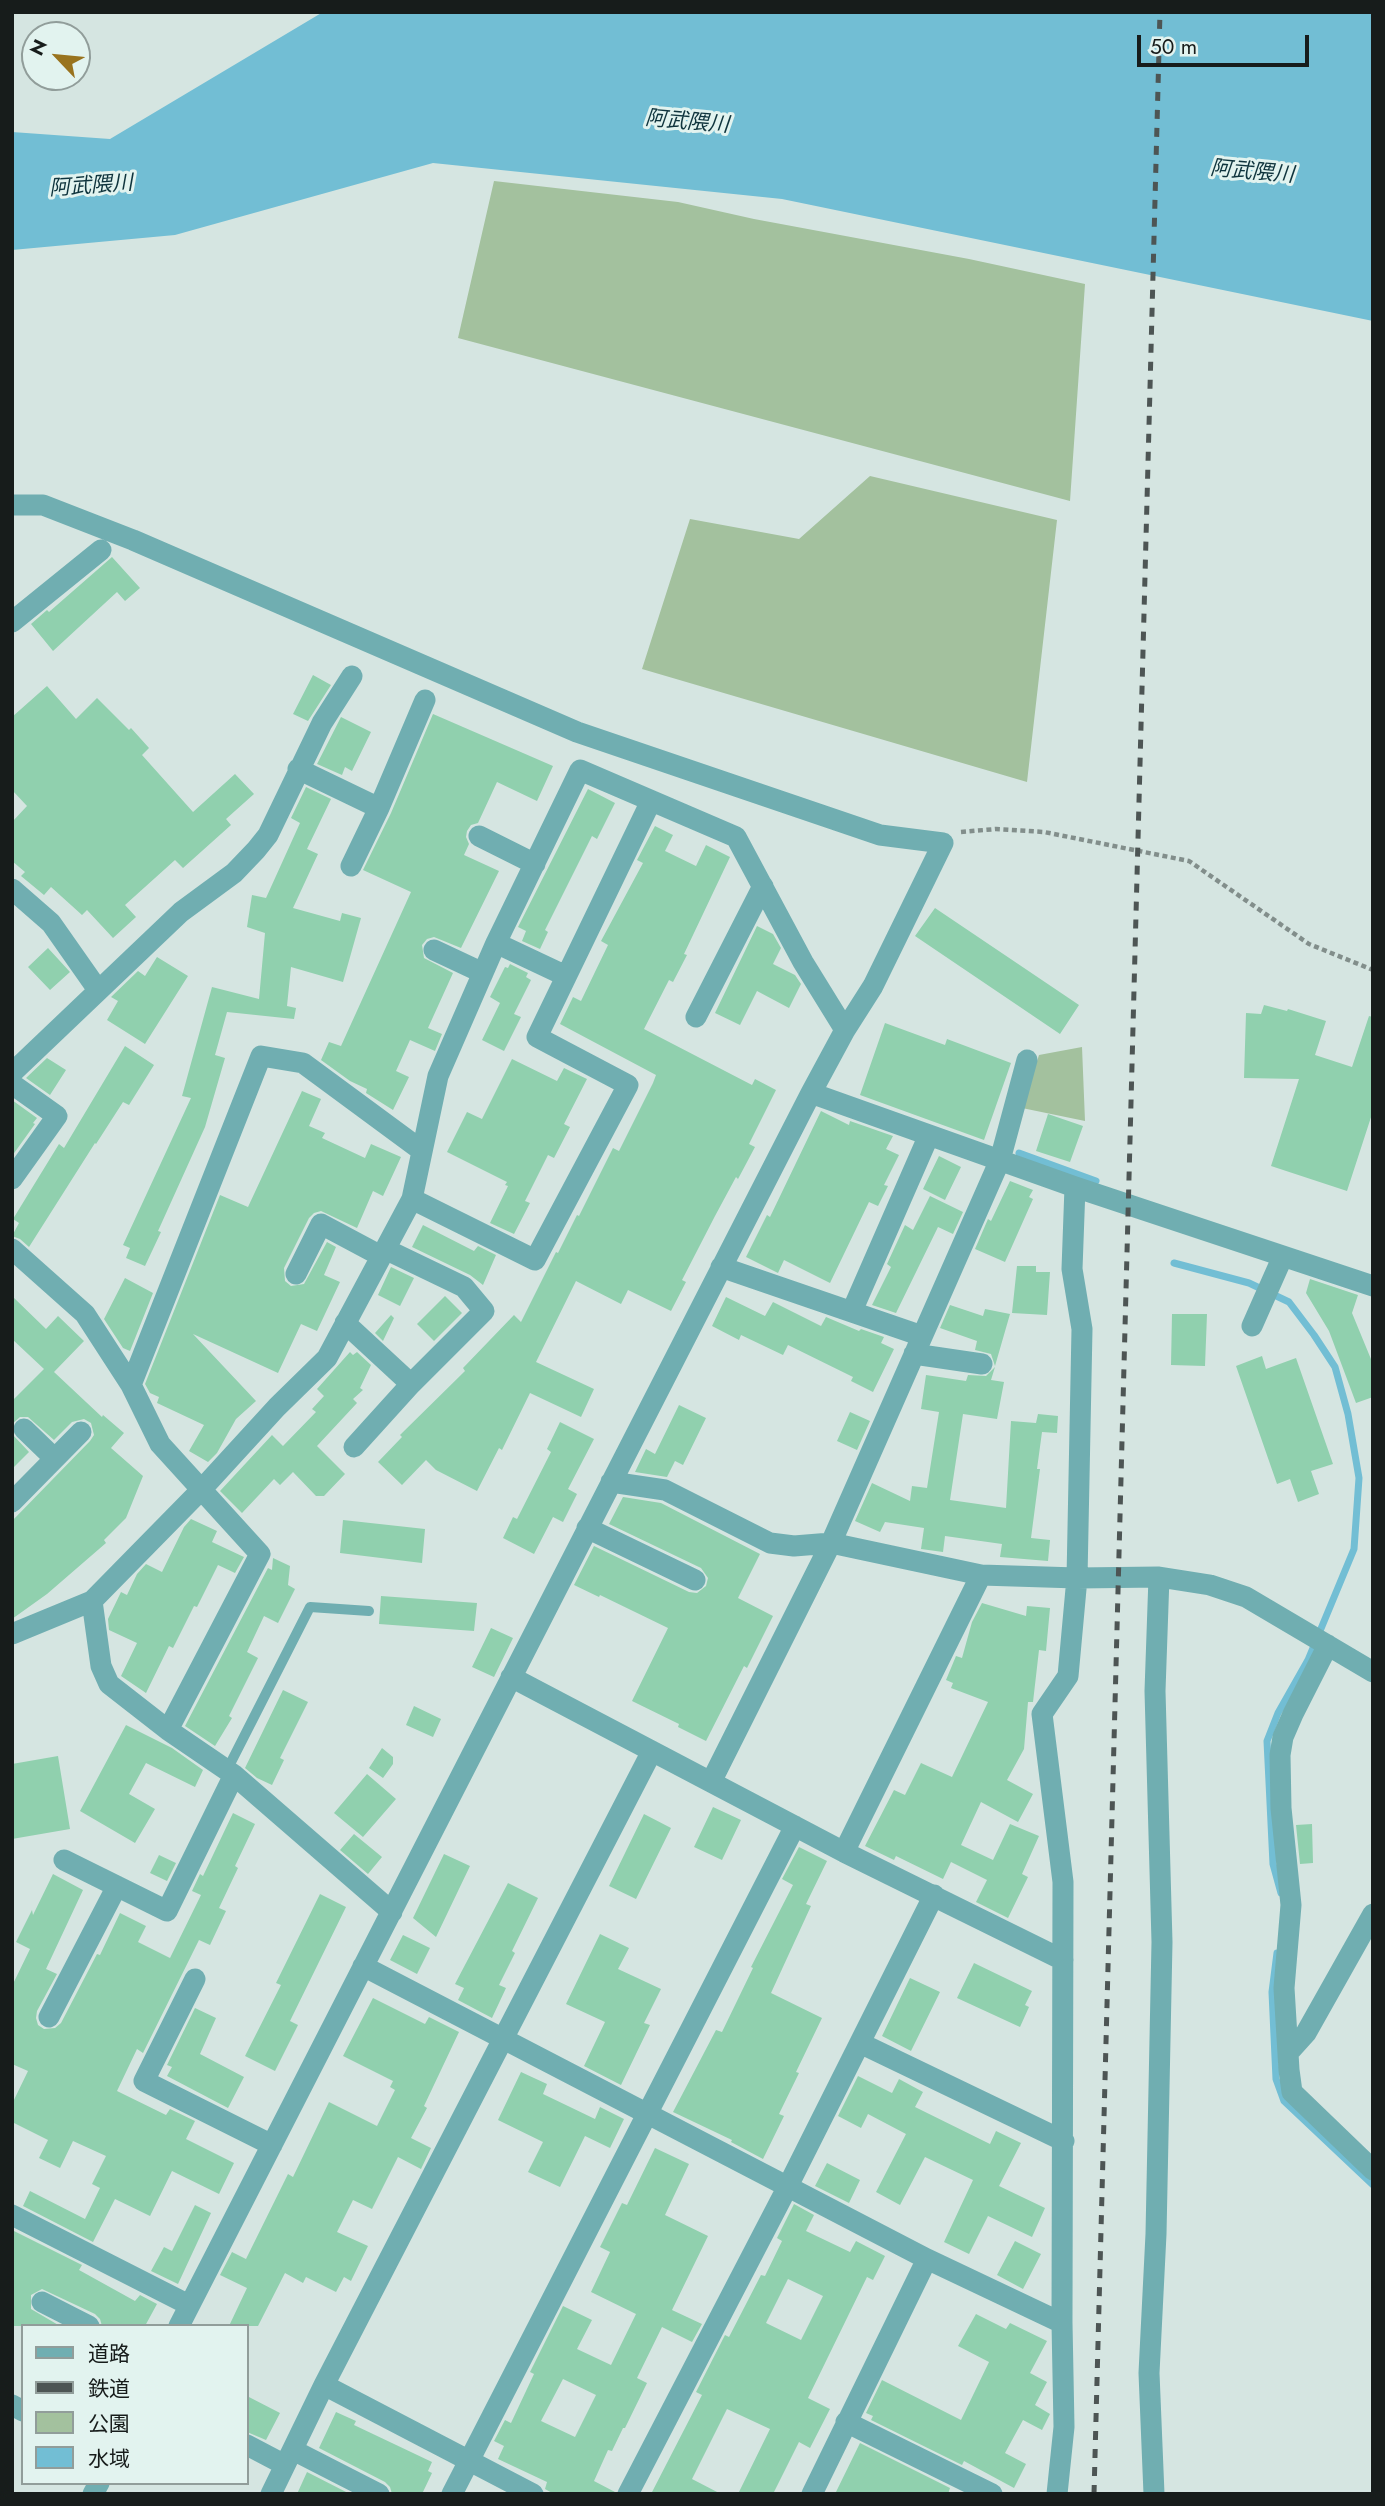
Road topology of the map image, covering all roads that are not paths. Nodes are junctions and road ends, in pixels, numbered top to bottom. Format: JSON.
{"nodes":[{"id":1,"x":12,"y":505,"type":"edge"},
{"id":2,"x":101,"y":550,"type":"dead end"},
{"id":3,"x":12,"y":622,"type":"edge"},
{"id":4,"x":352,"y":676,"type":"dead end"},
{"id":5,"x":425,"y":700,"type":"dead end"},
{"id":6,"x":298,"y":769,"type":"junction"},
{"id":7,"x":651,"y":801,"type":"junction"},
{"id":8,"x":379,"y":808,"type":"junction"},
{"id":9,"x":478,"y":836,"type":"dead end"},
{"id":10,"x":535,"y":864,"type":"junction"},
{"id":11,"x":351,"y":866,"type":"dead end"},
{"id":12,"x":763,"y":886,"type":"junction"},
{"id":13,"x":12,"y":889,"type":"edge"},
{"id":14,"x":496,"y":943,"type":"junction"},
{"id":15,"x":434,"y":950,"type":"dead end"},
{"id":16,"x":483,"y":973,"type":"junction"},
{"id":17,"x":566,"y":976,"type":"junction"},
{"id":18,"x":98,"y":990,"type":"junction"},
{"id":19,"x":696,"y":1017,"type":"dead end"},
{"id":20,"x":845,"y":1030,"type":"junction"},
{"id":21,"x":1027,"y":1060,"type":"dead end"},
{"id":22,"x":12,"y":1073,"type":"edge"},
{"id":23,"x":12,"y":1084,"type":"edge"},
{"id":24,"x":811,"y":1093,"type":"junction"},
{"id":25,"x":929,"y":1135,"type":"junction"},
{"id":26,"x":421,"y":1150,"type":"junction"},
{"id":27,"x":1000,"y":1160,"type":"junction"},
{"id":28,"x":12,"y":1179,"type":"edge"},
{"id":29,"x":1075,"y":1187,"type":"junction"},
{"id":30,"x":412,"y":1199,"type":"junction"},
{"id":31,"x":12,"y":1249,"type":"edge"},
{"id":32,"x":383,"y":1253,"type":"junction"},
{"id":33,"x":1283,"y":1256,"type":"junction"},
{"id":34,"x":721,"y":1267,"type":"junction"},
{"id":35,"x":296,"y":1274,"type":"dead end"},
{"id":36,"x":1373,"y":1286,"type":"edge"},
{"id":37,"x":852,"y":1311,"type":"junction"},
{"id":38,"x":345,"y":1323,"type":"junction"},
{"id":39,"x":1252,"y":1326,"type":"dead end"},
{"id":40,"x":918,"y":1345,"type":"junction"},
{"id":41,"x":982,"y":1364,"type":"dead end"},
{"id":42,"x":411,"y":1384,"type":"junction"},
{"id":43,"x":131,"y":1385,"type":"junction"},
{"id":44,"x":24,"y":1429,"type":"dead end"},
{"id":45,"x":81,"y":1432,"type":"dead end"},
{"id":46,"x":354,"y":1447,"type":"dead end"},
{"id":47,"x":54,"y":1458,"type":"junction"},
{"id":48,"x":611,"y":1482,"type":"junction"},
{"id":49,"x":201,"y":1490,"type":"junction"},
{"id":50,"x":12,"y":1502,"type":"edge"},
{"id":51,"x":587,"y":1528,"type":"junction"},
{"id":52,"x":831,"y":1543,"type":"junction"},
{"id":53,"x":981,"y":1574,"type":"junction"},
{"id":54,"x":1159,"y":1577,"type":"junction"},
{"id":55,"x":1077,"y":1578,"type":"junction"},
{"id":56,"x":695,"y":1580,"type":"dead end"},
{"id":57,"x":92,"y":1601,"type":"junction"},
{"id":58,"x":369,"y":1611,"type":"dead end"},
{"id":59,"x":12,"y":1634,"type":"edge"},
{"id":60,"x":1328,"y":1645,"type":"junction"},
{"id":61,"x":1373,"y":1672,"type":"edge"},
{"id":62,"x":510,"y":1677,"type":"junction"},
{"id":63,"x":169,"y":1730,"type":"junction"},
{"id":64,"x":652,"y":1751,"type":"junction"},
{"id":65,"x":230,"y":1772,"type":"junction"},
{"id":66,"x":711,"y":1782,"type":"junction"},
{"id":67,"x":795,"y":1826,"type":"junction"},
{"id":68,"x":845,"y":1852,"type":"junction"},
{"id":69,"x":64,"y":1860,"type":"dead end"},
{"id":70,"x":117,"y":1886,"type":"junction"},
{"id":71,"x":934,"y":1895,"type":"junction"},
{"id":72,"x":392,"y":1912,"type":"junction"},
{"id":73,"x":1373,"y":1914,"type":"edge"},
{"id":74,"x":1063,"y":1960,"type":"junction"},
{"id":75,"x":363,"y":1966,"type":"junction"},
{"id":76,"x":195,"y":1979,"type":"dead end"},
{"id":77,"x":49,"y":2017,"type":"dead end"},
{"id":78,"x":505,"y":2039,"type":"junction"},
{"id":79,"x":860,"y":2043,"type":"junction"},
{"id":80,"x":1288,"y":2053,"type":"junction"},
{"id":81,"x":646,"y":2113,"type":"junction"},
{"id":82,"x":1064,"y":2141,"type":"junction"},
{"id":83,"x":272,"y":2146,"type":"junction"},
{"id":84,"x":1373,"y":2170,"type":"edge"},
{"id":85,"x":788,"y":2186,"type":"junction"},
{"id":86,"x":12,"y":2215,"type":"edge"},
{"id":87,"x":928,"y":2259,"type":"junction"},
{"id":88,"x":41,"y":2302,"type":"dead end"},
{"id":89,"x":189,"y":2305,"type":"junction"},
{"id":90,"x":1062,"y":2323,"type":"junction"},
{"id":91,"x":85,"y":2324,"type":"edge"},
{"id":92,"x":180,"y":2324,"type":"edge"},
{"id":93,"x":324,"y":2385,"type":"junction"},
{"id":94,"x":846,"y":2421,"type":"junction"},
{"id":95,"x":248,"y":2445,"type":"edge"},
{"id":96,"x":289,"y":2458,"type":"junction"},
{"id":97,"x":468,"y":2460,"type":"junction"},
{"id":98,"x":271,"y":2494,"type":"edge"},
{"id":99,"x":379,"y":2494,"type":"edge"},
{"id":100,"x":452,"y":2494,"type":"edge"},
{"id":101,"x":533,"y":2494,"type":"edge"},
{"id":102,"x":628,"y":2494,"type":"edge"},
{"id":103,"x":812,"y":2494,"type":"edge"},
{"id":104,"x":992,"y":2494,"type":"edge"},
{"id":105,"x":1057,"y":2494,"type":"edge"},
{"id":106,"x":1154,"y":2494,"type":"edge"}],
"edges":[{"from":1,"to":20,"type":"street"},
{"from":2,"to":3,"type":"street"},
{"from":4,"to":6,"type":"street"},
{"from":5,"to":8,"type":"street"},
{"from":6,"to":8,"type":"street"},
{"from":6,"to":18,"type":"street"},
{"from":7,"to":10,"type":"street"},
{"from":7,"to":12,"type":"street"},
{"from":7,"to":17,"type":"street"},
{"from":8,"to":11,"type":"street"},
{"from":9,"to":10,"type":"street"},
{"from":10,"to":14,"type":"street"},
{"from":12,"to":19,"type":"street"},
{"from":12,"to":20,"type":"street"},
{"from":13,"to":18,"type":"street"},
{"from":14,"to":16,"type":"street"},
{"from":14,"to":17,"type":"street"},
{"from":15,"to":16,"type":"street"},
{"from":16,"to":26,"type":"street"},
{"from":17,"to":30,"type":"street"},
{"from":18,"to":22,"type":"street"},
{"from":20,"to":24,"type":"street"},
{"from":21,"to":27,"type":"street"},
{"from":23,"to":28,"type":"street"},
{"from":24,"to":25,"type":"street"},
{"from":24,"to":34,"type":"street"},
{"from":25,"to":27,"type":"street"},
{"from":25,"to":37,"type":"street"},
{"from":26,"to":30,"type":"street"},
{"from":26,"to":43,"type":"street"},
{"from":27,"to":29,"type":"street"},
{"from":27,"to":40,"type":"street"},
{"from":29,"to":33,"type":"street"},
{"from":29,"to":55,"type":"street"},
{"from":30,"to":32,"type":"street"},
{"from":31,"to":43,"type":"street"},
{"from":32,"to":35,"type":"street"},
{"from":32,"to":38,"type":"street"},
{"from":32,"to":42,"type":"street"},
{"from":33,"to":36,"type":"street"},
{"from":33,"to":39,"type":"street"},
{"from":34,"to":37,"type":"street"},
{"from":34,"to":48,"type":"street"},
{"from":37,"to":40,"type":"street"},
{"from":38,"to":42,"type":"street"},
{"from":38,"to":49,"type":"street"},
{"from":40,"to":41,"type":"street"},
{"from":40,"to":52,"type":"street"},
{"from":42,"to":46,"type":"street"},
{"from":43,"to":49,"type":"street"},
{"from":44,"to":47,"type":"street"},
{"from":45,"to":47,"type":"street"},
{"from":47,"to":50,"type":"street"},
{"from":48,"to":51,"type":"street"},
{"from":48,"to":52,"type":"street"},
{"from":49,"to":57,"type":"street"},
{"from":49,"to":63,"type":"street"},
{"from":51,"to":56,"type":"street"},
{"from":51,"to":62,"type":"street"},
{"from":52,"to":53,"type":"street"},
{"from":52,"to":66,"type":"street"},
{"from":53,"to":55,"type":"street"},
{"from":53,"to":68,"type":"street"},
{"from":54,"to":55,"type":"street"},
{"from":54,"to":60,"type":"street"},
{"from":54,"to":106,"type":"street"},
{"from":55,"to":74,"type":"street"},
{"from":57,"to":59,"type":"street"},
{"from":57,"to":63,"type":"street"},
{"from":58,"to":65,"type":"lane"},
{"from":60,"to":61,"type":"street"},
{"from":60,"to":80,"type":"street"},
{"from":62,"to":64,"type":"street"},
{"from":62,"to":72,"type":"street"},
{"from":63,"to":65,"type":"street"},
{"from":64,"to":66,"type":"street"},
{"from":64,"to":78,"type":"street"},
{"from":65,"to":70,"type":"street"},
{"from":65,"to":72,"type":"street"},
{"from":66,"to":67,"type":"street"},
{"from":67,"to":68,"type":"street"},
{"from":67,"to":81,"type":"street"},
{"from":68,"to":71,"type":"street"},
{"from":69,"to":70,"type":"street"},
{"from":70,"to":77,"type":"street"},
{"from":71,"to":74,"type":"street"},
{"from":71,"to":79,"type":"street"},
{"from":72,"to":75,"type":"street"},
{"from":73,"to":80,"type":"street"},
{"from":74,"to":82,"type":"street"},
{"from":75,"to":78,"type":"street"},
{"from":75,"to":83,"type":"street"},
{"from":76,"to":83,"type":"street"},
{"from":78,"to":81,"type":"street"},
{"from":78,"to":93,"type":"street"},
{"from":79,"to":82,"type":"street"},
{"from":79,"to":85,"type":"street"},
{"from":80,"to":84,"type":"street"},
{"from":81,"to":85,"type":"street"},
{"from":81,"to":97,"type":"street"},
{"from":82,"to":90,"type":"street"},
{"from":83,"to":89,"type":"street"},
{"from":85,"to":87,"type":"street"},
{"from":85,"to":102,"type":"street"},
{"from":86,"to":89,"type":"street"},
{"from":87,"to":90,"type":"street"},
{"from":87,"to":94,"type":"street"},
{"from":88,"to":91,"type":"street"},
{"from":89,"to":92,"type":"street"},
{"from":90,"to":105,"type":"street"},
{"from":93,"to":96,"type":"street"},
{"from":93,"to":97,"type":"street"},
{"from":94,"to":103,"type":"street"},
{"from":94,"to":104,"type":"street"},
{"from":95,"to":96,"type":"street"},
{"from":96,"to":98,"type":"street"},
{"from":96,"to":99,"type":"street"},
{"from":97,"to":100,"type":"street"},
{"from":97,"to":101,"type":"street"}]}
